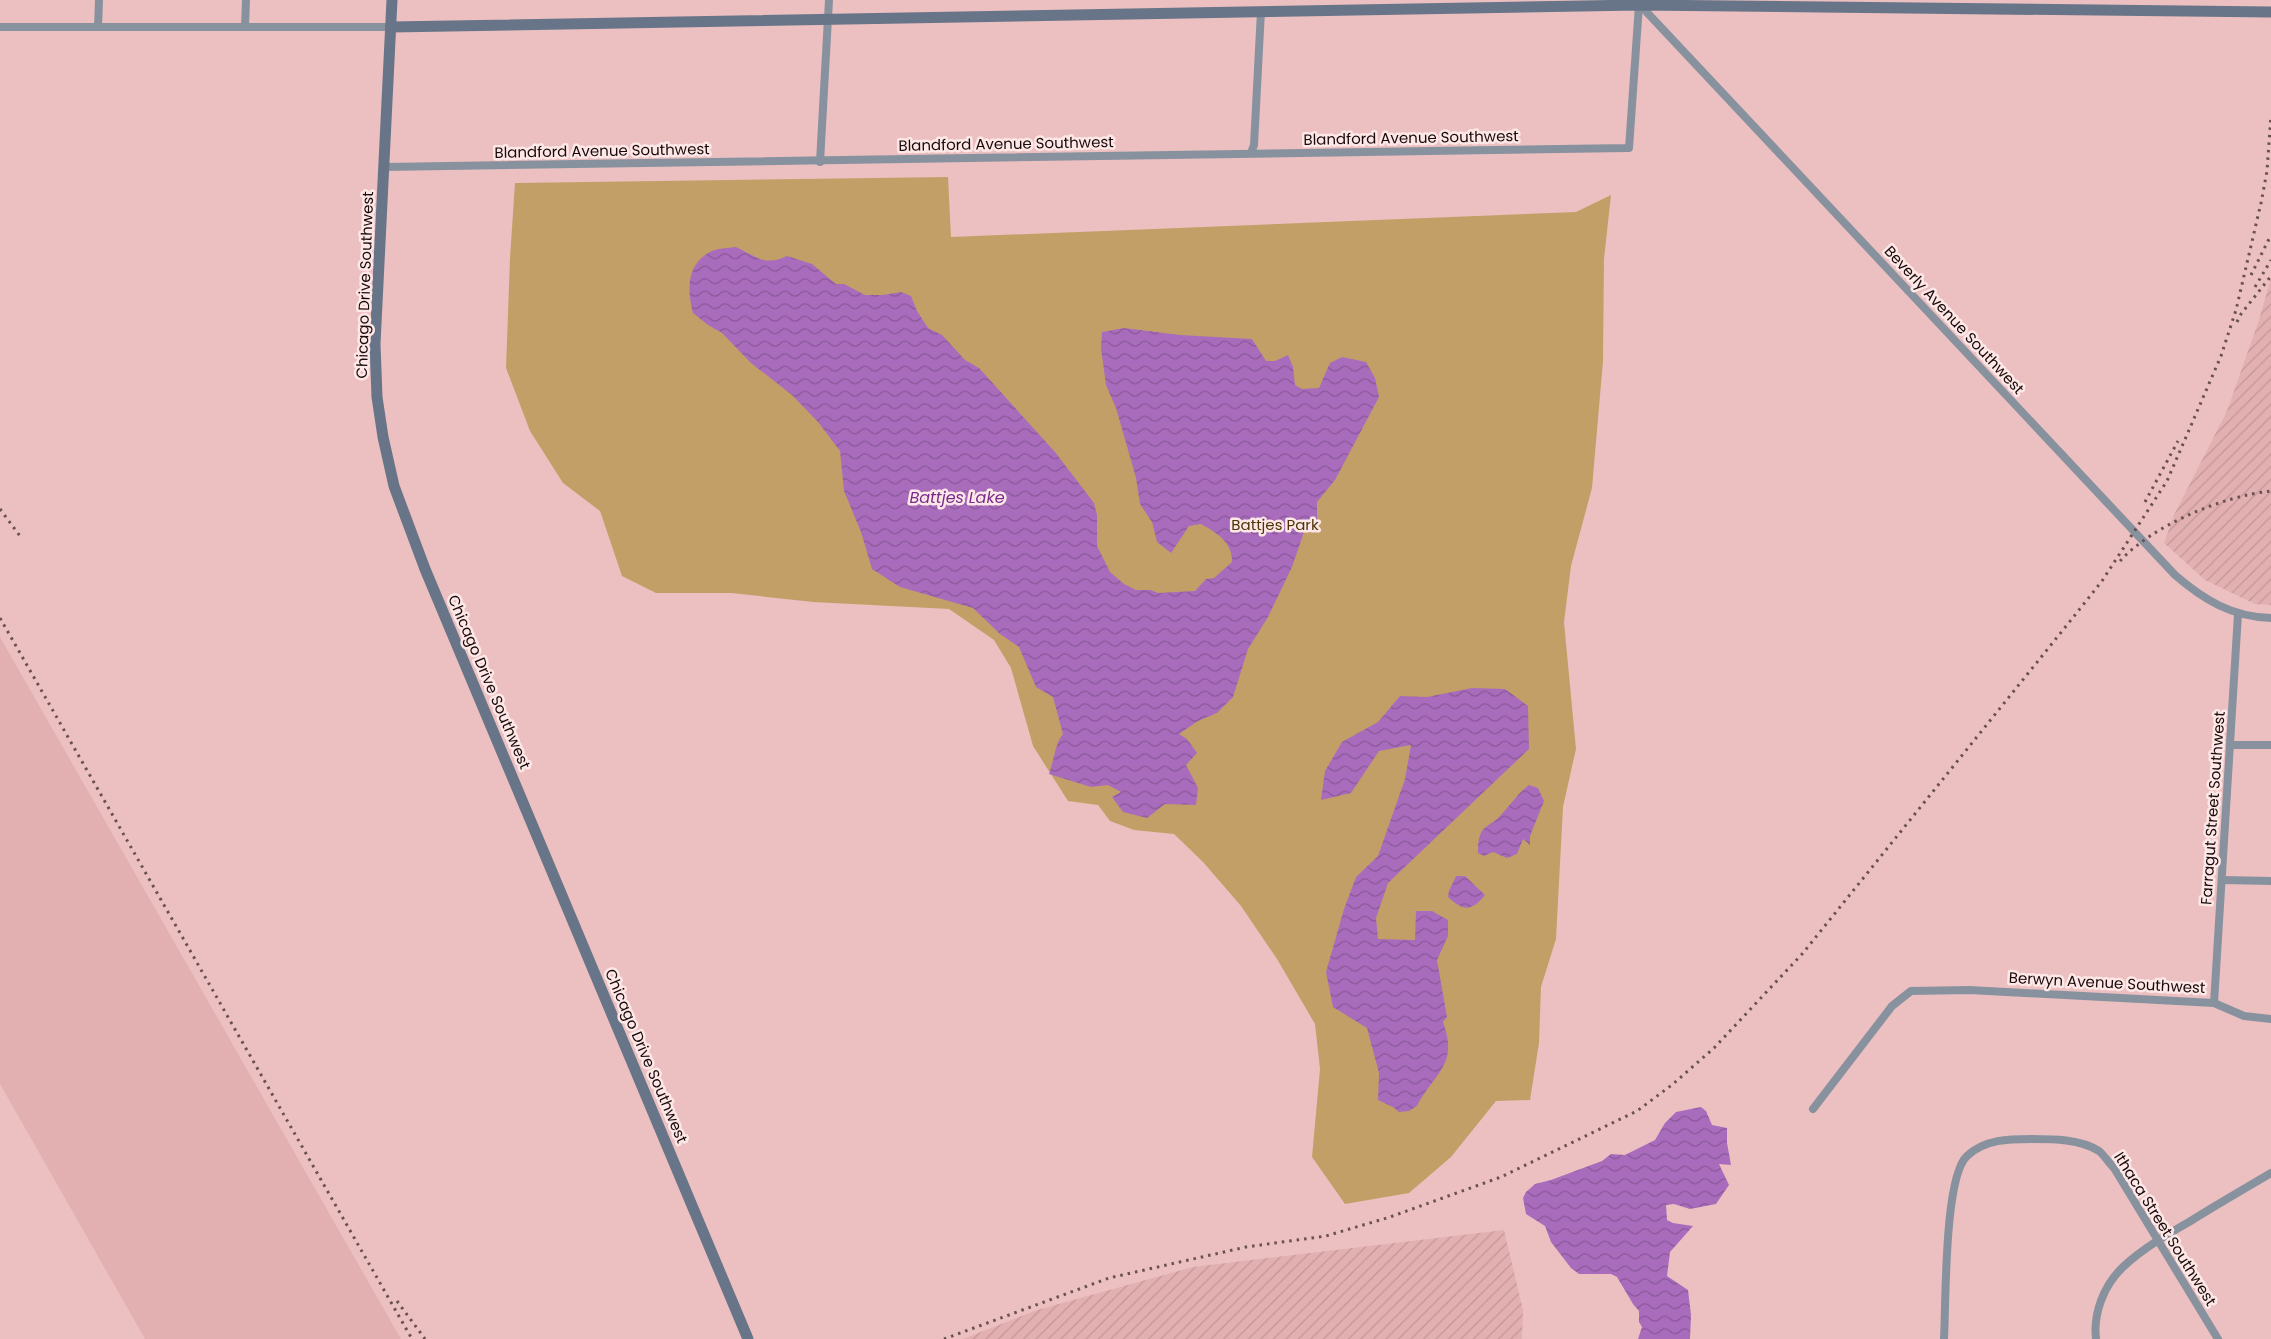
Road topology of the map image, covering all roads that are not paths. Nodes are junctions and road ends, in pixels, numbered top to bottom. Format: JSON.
{"nodes":[{"id":1,"x":100,"y":0,"type":"edge"},
{"id":2,"x":246,"y":0,"type":"edge"},
{"id":3,"x":392,"y":0,"type":"edge"},
{"id":4,"x":829,"y":0,"type":"edge"},
{"id":5,"x":1637,"y":2,"type":"edge"},
{"id":6,"x":1577,"y":3,"type":"edge"},
{"id":7,"x":1606,"y":3,"type":"edge"},
{"id":8,"x":1733,"y":3,"type":"edge"},
{"id":9,"x":1261,"y":11,"type":"junction"},
{"id":10,"x":2271,"y":12,"type":"edge"},
{"id":11,"x":828,"y":19,"type":"junction"},
{"id":12,"x":245,"y":26,"type":"junction"},
{"id":13,"x":0,"y":27,"type":"edge"},
{"id":14,"x":98,"y":27,"type":"junction"},
{"id":15,"x":391,"y":27,"type":"junction"},
{"id":16,"x":1251,"y":154,"type":"junction"},
{"id":17,"x":820,"y":162,"type":"junction"},
{"id":18,"x":384,"y":167,"type":"junction"},
{"id":19,"x":2238,"y":614,"type":"junction"},
{"id":20,"x":2271,"y":618,"type":"edge"},
{"id":21,"x":2231,"y":745,"type":"junction"},
{"id":22,"x":2271,"y":745,"type":"edge"},
{"id":23,"x":2222,"y":880,"type":"junction"},
{"id":24,"x":2271,"y":881,"type":"edge"},
{"id":25,"x":2214,"y":1003,"type":"junction"},
{"id":26,"x":2271,"y":1019,"type":"edge"},
{"id":27,"x":1813,"y":1109,"type":"dead end"},
{"id":28,"x":2271,"y":1173,"type":"edge"},
{"id":29,"x":2158,"y":1240,"type":"junction"},
{"id":30,"x":748,"y":1339,"type":"edge"},
{"id":31,"x":1944,"y":1339,"type":"edge"},
{"id":32,"x":2096,"y":1339,"type":"edge"},
{"id":33,"x":2218,"y":1339,"type":"edge"}],
"edges":[{"from":1,"to":14,"type":"street"},
{"from":2,"to":12,"type":"street"},
{"from":3,"to":15,"type":"street","name":"Chicago Drive Southwest"},
{"from":4,"to":11,"type":"street"},
{"from":5,"to":7,"type":"street"},
{"from":5,"to":8,"type":"street"},
{"from":5,"to":16,"type":"street","name":"Blandford Avenue Southwest"},
{"from":5,"to":19,"type":"street","name":"Beverly Avenue Southwest"},
{"from":6,"to":7,"type":"street"},
{"from":6,"to":9,"type":"street"},
{"from":8,"to":10,"type":"street"},
{"from":9,"to":11,"type":"street"},
{"from":9,"to":16,"type":"street"},
{"from":11,"to":15,"type":"street"},
{"from":11,"to":17,"type":"street"},
{"from":12,"to":14,"type":"street"},
{"from":12,"to":15,"type":"street"},
{"from":13,"to":14,"type":"street"},
{"from":15,"to":18,"type":"street","name":"Chicago Drive Southwest"},
{"from":16,"to":17,"type":"street","name":"Blandford Avenue Southwest"},
{"from":17,"to":18,"type":"street","name":"Blandford Avenue Southwest"},
{"from":18,"to":30,"type":"street","name":"Chicago Drive Southwest"},
{"from":19,"to":20,"type":"street","name":"Beverly Avenue Southwest"},
{"from":19,"to":21,"type":"street","name":"Farragut Street Southwest"},
{"from":21,"to":22,"type":"street"},
{"from":21,"to":23,"type":"street","name":"Farragut Street Southwest"},
{"from":23,"to":24,"type":"street"},
{"from":23,"to":25,"type":"street","name":"Farragut Street Southwest"},
{"from":25,"to":26,"type":"street","name":"Berwyn Avenue Southwest"},
{"from":25,"to":27,"type":"street","name":"Berwyn Avenue Southwest"},
{"from":28,"to":29,"type":"street"},
{"from":29,"to":31,"type":"street","name":"Ithaca Street Southwest"},
{"from":29,"to":32,"type":"street"},
{"from":29,"to":33,"type":"street","name":"Ithaca Street Southwest"}]}
